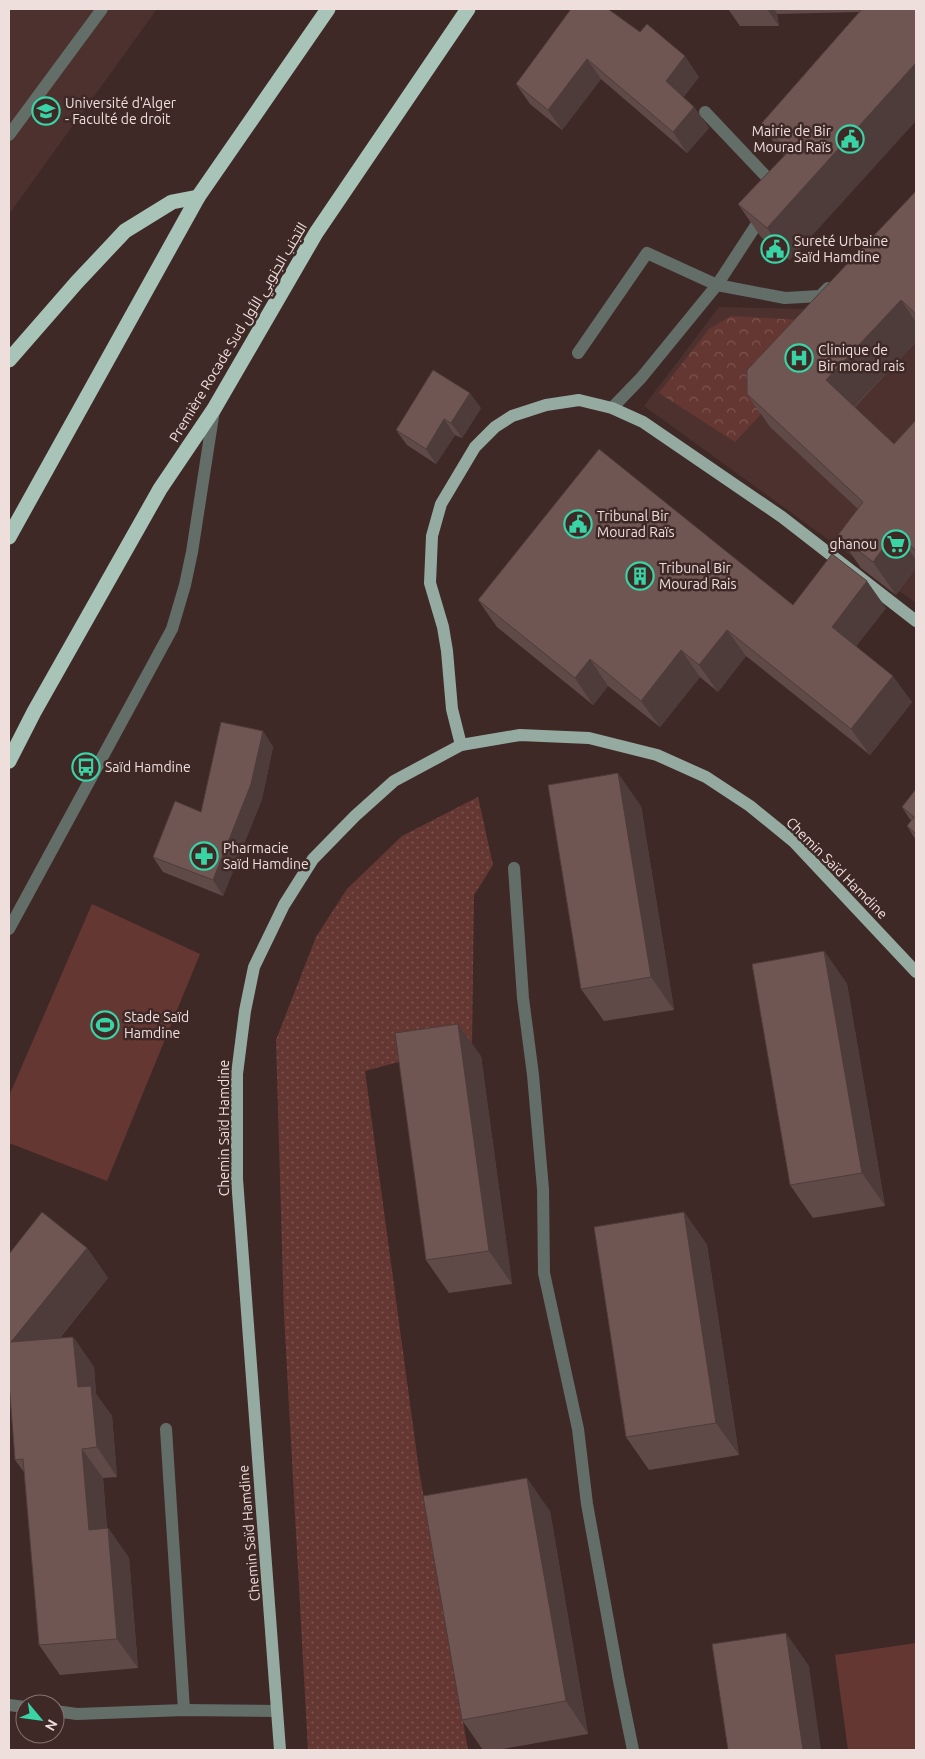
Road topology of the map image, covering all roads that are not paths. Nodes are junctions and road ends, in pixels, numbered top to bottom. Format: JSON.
{"nodes":[{"id":1,"x":102,"y":9,"type":"edge"},
{"id":2,"x":328,"y":9,"type":"edge"},
{"id":3,"x":468,"y":9,"type":"edge"},
{"id":4,"x":705,"y":112,"type":"dead end"},
{"id":5,"x":9,"y":135,"type":"edge"},
{"id":6,"x":198,"y":197,"type":"junction"},
{"id":7,"x":836,"y":280,"type":"edge"},
{"id":8,"x":717,"y":285,"type":"junction"},
{"id":9,"x":578,"y":353,"type":"dead end"},
{"id":10,"x":9,"y":360,"type":"edge"},
{"id":11,"x":612,"y":408,"type":"junction"},
{"id":12,"x":214,"y":409,"type":"junction"},
{"id":13,"x":9,"y":537,"type":"edge"},
{"id":14,"x":916,"y":621,"type":"edge"},
{"id":15,"x":461,"y":744,"type":"junction"},
{"id":16,"x":9,"y":761,"type":"edge"},
{"id":17,"x":514,"y":868,"type":"dead end"},
{"id":18,"x":9,"y":929,"type":"edge"},
{"id":19,"x":916,"y":972,"type":"edge"},
{"id":20,"x":166,"y":1429,"type":"dead end"},
{"id":21,"x":184,"y":1710,"type":"junction"},
{"id":22,"x":277,"y":1711,"type":"junction"},
{"id":23,"x":65,"y":1712,"type":"edge"},
{"id":24,"x":280,"y":1750,"type":"edge"},
{"id":25,"x":633,"y":1750,"type":"edge"}],
"edges":[{"from":1,"to":5,"type":"street"},
{"from":2,"to":6,"type":"highway"},
{"from":3,"to":12,"type":"highway","name":"Première Rocade Sud التجنب الجنوبي الأول"},
{"from":4,"to":8,"type":"street"},
{"from":6,"to":10,"type":"highway"},
{"from":6,"to":13,"type":"highway"},
{"from":7,"to":8,"type":"street"},
{"from":8,"to":9,"type":"street"},
{"from":8,"to":11,"type":"street"},
{"from":11,"to":14,"type":"main road"},
{"from":11,"to":15,"type":"main road"},
{"from":12,"to":16,"type":"highway","name":"Première Rocade Sud التجنب الجنوبي الأول"},
{"from":12,"to":18,"type":"street"},
{"from":15,"to":19,"type":"main road","name":"Chemin Saïd Hamdine"},
{"from":15,"to":22,"type":"main road","name":"Chemin Saïd Hamdine"},
{"from":17,"to":25,"type":"street"},
{"from":20,"to":21,"type":"street"},
{"from":21,"to":22,"type":"street"},
{"from":21,"to":23,"type":"street"},
{"from":22,"to":24,"type":"main road","name":"Chemin Saïd Hamdine"}]}
